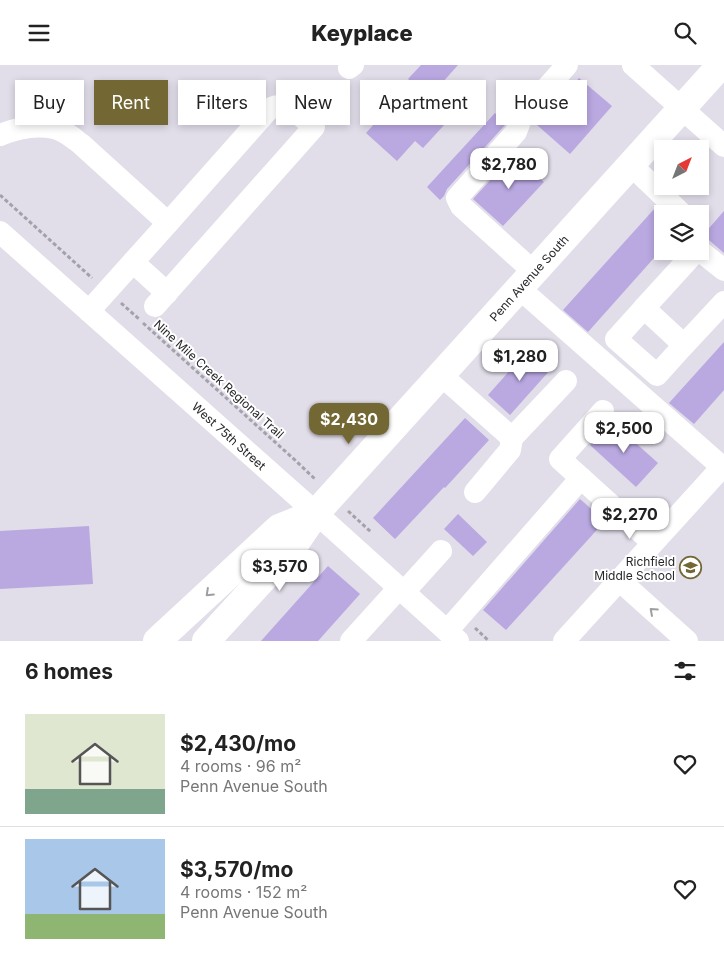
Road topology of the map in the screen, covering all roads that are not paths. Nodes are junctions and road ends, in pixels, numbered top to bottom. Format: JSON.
{"nodes":[{"id":1,"x":567,"y":65,"type":"edge"},
{"id":2,"x":633,"y":65,"type":"edge"},
{"id":3,"x":721,"y":65,"type":"edge"},
{"id":4,"x":681,"y":109,"type":"junction"},
{"id":5,"x":0,"y":135,"type":"edge"},
{"id":6,"x":724,"y":146,"type":"edge"},
{"id":7,"x":630,"y":165,"type":"junction"},
{"id":8,"x":672,"y":205,"type":"edge"},
{"id":9,"x":168,"y":223,"type":"junction"},
{"id":10,"x":0,"y":232,"type":"edge"},
{"id":11,"x":709,"y":258,"type":"edge"},
{"id":12,"x":688,"y":260,"type":"edge"},
{"id":13,"x":133,"y":262,"type":"junction"},
{"id":14,"x":724,"y":269,"type":"edge"},
{"id":15,"x":526,"y":280,"type":"junction"},
{"id":16,"x":724,"y":302,"type":"edge"},
{"id":17,"x":644,"y":308,"type":"junction"},
{"id":18,"x":89,"y":311,"type":"junction"},
{"id":19,"x":684,"y":345,"type":"junction"},
{"id":20,"x":441,"y":375,"type":"junction"},
{"id":21,"x":566,"y":381,"type":"dead end"},
{"id":22,"x":603,"y":411,"type":"dead end"},
{"id":23,"x":512,"y":438,"type":"junction"},
{"id":24,"x":723,"y":466,"type":"edge"},
{"id":25,"x":581,"y":478,"type":"junction"},
{"id":26,"x":475,"y":492,"type":"dead end"},
{"id":27,"x":324,"y":504,"type":"junction"},
{"id":28,"x":653,"y":543,"type":"junction"},
{"id":29,"x":441,"y":551,"type":"dead end"},
{"id":30,"x":619,"y":581,"type":"junction"},
{"id":31,"x":402,"y":590,"type":"junction"},
{"id":32,"x":448,"y":631,"type":"edge"},
{"id":33,"x":157,"y":641,"type":"edge"},
{"id":34,"x":206,"y":641,"type":"edge"},
{"id":35,"x":351,"y":641,"type":"edge"},
{"id":36,"x":564,"y":641,"type":"edge"},
{"id":37,"x":687,"y":641,"type":"edge"}],
"edges":[{"from":1,"to":15,"type":"street"},
{"from":2,"to":4,"type":"street"},
{"from":3,"to":4,"type":"main road","name":"Penn Avenue South"},
{"from":4,"to":6,"type":"street"},
{"from":4,"to":7,"type":"main road","name":"Penn Avenue South"},
{"from":5,"to":9,"type":"street"},
{"from":7,"to":8,"type":"street"},
{"from":7,"to":15,"type":"main road","name":"Penn Avenue South"},
{"from":9,"to":13,"type":"street"},
{"from":9,"to":13,"type":"street"},
{"from":10,"to":18,"type":"street","name":"West 75th Street"},
{"from":11,"to":14,"type":"street"},
{"from":12,"to":17,"type":"street"},
{"from":13,"to":18,"type":"street"},
{"from":15,"to":20,"type":"main road","name":"Penn Avenue South"},
{"from":15,"to":24,"type":"street"},
{"from":16,"to":19,"type":"street"},
{"from":17,"to":19,"type":"street"},
{"from":17,"to":19,"type":"street"},
{"from":18,"to":27,"type":"street","name":"West 75th Street"},
{"from":20,"to":23,"type":"street"},
{"from":20,"to":27,"type":"main road","name":"Penn Avenue South"},
{"from":21,"to":23,"type":"street"},
{"from":22,"to":25,"type":"street"},
{"from":23,"to":26,"type":"street"},
{"from":24,"to":28,"type":"street"},
{"from":25,"to":28,"type":"street"},
{"from":25,"to":32,"type":"street"},
{"from":27,"to":31,"type":"street","name":"West 75th Street"},
{"from":27,"to":33,"type":"main road","name":"Penn Avenue South","one_way":true},
{"from":27,"to":34,"type":"main road","name":"Penn Avenue South"},
{"from":28,"to":30,"type":"street"},
{"from":29,"to":31,"type":"street"},
{"from":30,"to":36,"type":"street"},
{"from":37,"to":30,"type":"street","one_way":true},
{"from":31,"to":32,"type":"street","name":"West 75th Street"},
{"from":31,"to":35,"type":"street"}]}
